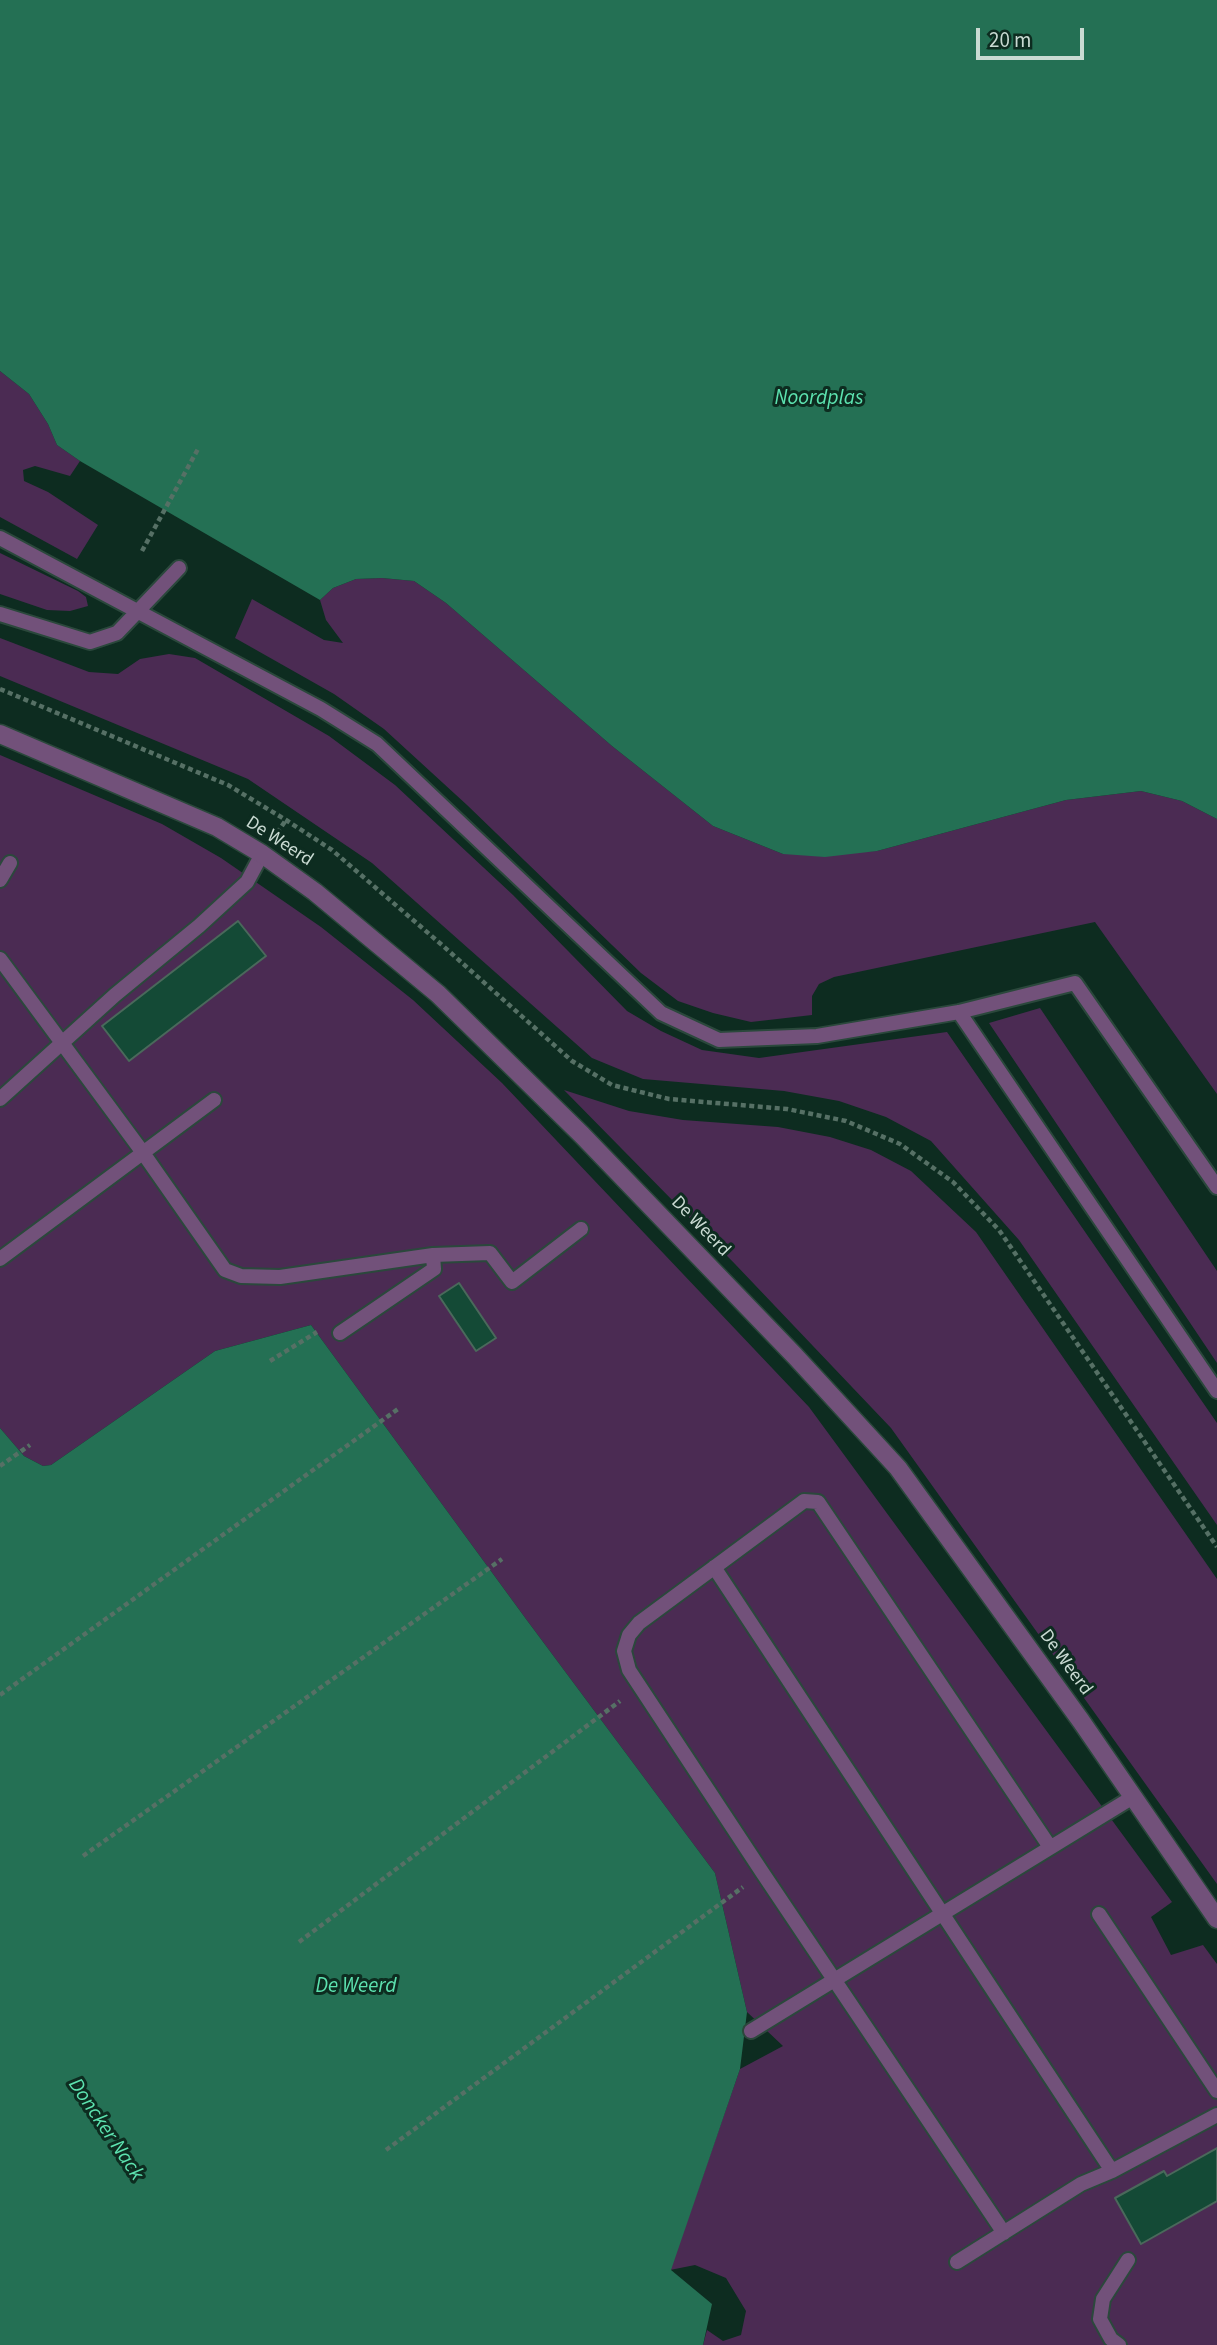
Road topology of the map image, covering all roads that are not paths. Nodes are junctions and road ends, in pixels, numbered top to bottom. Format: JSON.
{"nodes":[{"id":1,"x":0,"y":538,"type":"edge"},
{"id":2,"x":178,"y":568,"type":"dead end"},
{"id":3,"x":137,"y":612,"type":"junction"},
{"id":4,"x":0,"y":614,"type":"edge"},
{"id":5,"x":0,"y":734,"type":"edge"},
{"id":6,"x":262,"y":854,"type":"junction"},
{"id":7,"x":10,"y":863,"type":"dead end"},
{"id":8,"x":0,"y":880,"type":"edge"},
{"id":9,"x":0,"y":959,"type":"edge"},
{"id":10,"x":959,"y":1012,"type":"junction"},
{"id":11,"x":63,"y":1043,"type":"junction"},
{"id":12,"x":0,"y":1099,"type":"edge"},
{"id":13,"x":214,"y":1100,"type":"dead end"},
{"id":14,"x":144,"y":1153,"type":"junction"},
{"id":15,"x":1217,"y":1186,"type":"edge"},
{"id":16,"x":581,"y":1229,"type":"dead end"},
{"id":17,"x":433,"y":1255,"type":"junction"},
{"id":18,"x":0,"y":1259,"type":"edge"},
{"id":19,"x":340,"y":1333,"type":"dead end"},
{"id":20,"x":1217,"y":1391,"type":"edge"},
{"id":21,"x":714,"y":1567,"type":"junction"},
{"id":22,"x":1133,"y":1797,"type":"junction"},
{"id":23,"x":1051,"y":1847,"type":"junction"},
{"id":24,"x":944,"y":1913,"type":"junction"},
{"id":25,"x":1099,"y":1913,"type":"dead end"},
{"id":26,"x":1217,"y":1919,"type":"edge"},
{"id":27,"x":834,"y":1980,"type":"junction"},
{"id":28,"x":751,"y":2031,"type":"dead end"},
{"id":29,"x":1217,"y":2091,"type":"edge"},
{"id":30,"x":1217,"y":2115,"type":"edge"},
{"id":31,"x":1112,"y":2171,"type":"junction"},
{"id":32,"x":1004,"y":2233,"type":"junction"},
{"id":33,"x":1128,"y":2260,"type":"dead end"},
{"id":34,"x":957,"y":2262,"type":"dead end"},
{"id":35,"x":1119,"y":2345,"type":"edge"}],
"edges":[{"from":1,"to":3,"type":"lane"},
{"from":2,"to":3,"type":"lane"},
{"from":3,"to":4,"type":"lane"},
{"from":3,"to":10,"type":"lane"},
{"from":5,"to":6,"type":"street","name":"De Weerd"},
{"from":6,"to":11,"type":"lane"},
{"from":6,"to":22,"type":"street","name":"De Weerd"},
{"from":7,"to":8,"type":"lane"},
{"from":9,"to":11,"type":"lane"},
{"from":10,"to":15,"type":"lane"},
{"from":10,"to":20,"type":"lane"},
{"from":11,"to":12,"type":"lane"},
{"from":11,"to":14,"type":"lane"},
{"from":13,"to":14,"type":"lane"},
{"from":14,"to":17,"type":"lane"},
{"from":14,"to":18,"type":"lane"},
{"from":16,"to":17,"type":"lane"},
{"from":17,"to":19,"type":"lane"},
{"from":21,"to":23,"type":"lane"},
{"from":21,"to":24,"type":"lane"},
{"from":21,"to":27,"type":"lane"},
{"from":22,"to":23,"type":"lane"},
{"from":22,"to":26,"type":"street","name":"De Weerd"},
{"from":23,"to":24,"type":"lane"},
{"from":24,"to":27,"type":"lane"},
{"from":24,"to":31,"type":"lane"},
{"from":25,"to":29,"type":"lane"},
{"from":27,"to":28,"type":"lane"},
{"from":27,"to":32,"type":"lane"},
{"from":30,"to":31,"type":"lane"},
{"from":31,"to":32,"type":"lane"},
{"from":32,"to":34,"type":"lane"},
{"from":33,"to":35,"type":"lane"}]}
